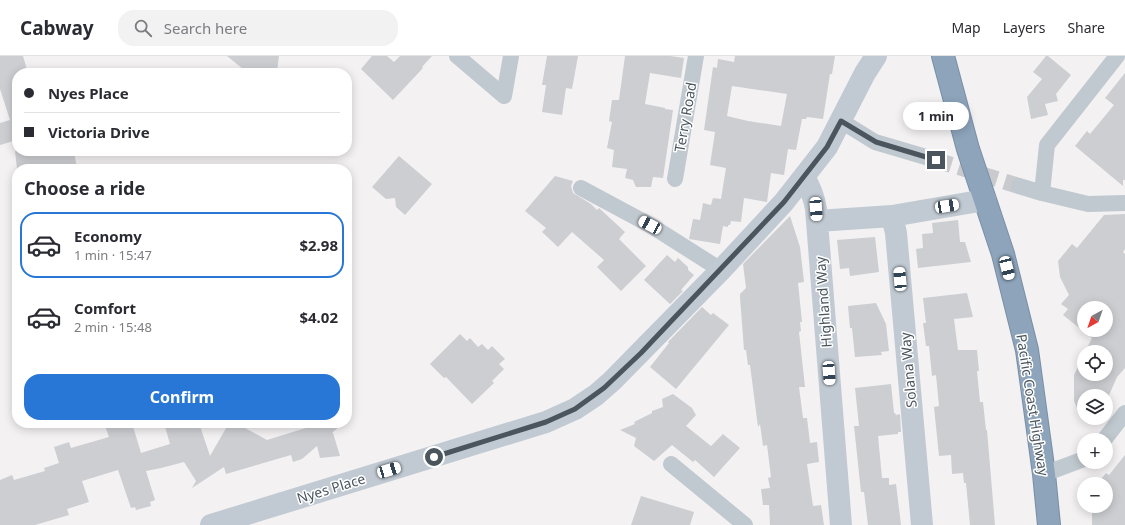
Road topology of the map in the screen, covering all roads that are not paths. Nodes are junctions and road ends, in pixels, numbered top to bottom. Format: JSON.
{"nodes":[{"id":1,"x":457,"y":56,"type":"edge"},
{"id":2,"x":511,"y":56,"type":"edge"},
{"id":3,"x":696,"y":56,"type":"edge"},
{"id":4,"x":876,"y":56,"type":"edge"},
{"id":5,"x":943,"y":56,"type":"edge"},
{"id":6,"x":1117,"y":56,"type":"edge"},
{"id":7,"x":841,"y":121,"type":"junction"},
{"id":8,"x":936,"y":160,"type":"tunnel mouth"},
{"id":9,"x":804,"y":177,"type":"junction"},
{"id":10,"x":675,"y":179,"type":"dead end"},
{"id":11,"x":1019,"y":186,"type":"tunnel mouth"},
{"id":12,"x":581,"y":188,"type":"dead end"},
{"id":13,"x":1042,"y":193,"type":"junction"},
{"id":14,"x":985,"y":200,"type":"junction"},
{"id":15,"x":1125,"y":203,"type":"edge"},
{"id":16,"x":892,"y":216,"type":"junction"},
{"id":17,"x":817,"y":221,"type":"junction"},
{"id":18,"x":721,"y":270,"type":"junction"},
{"id":19,"x":1125,"y":413,"type":"edge"},
{"id":20,"x":1109,"y":433,"type":"edge"},
{"id":21,"x":1077,"y":462,"type":"edge"},
{"id":22,"x":671,"y":464,"type":"dead end"},
{"id":23,"x":1044,"y":474,"type":"junction"},
{"id":24,"x":211,"y":525,"type":"edge"},
{"id":25,"x":745,"y":525,"type":"edge"},
{"id":26,"x":841,"y":525,"type":"edge"},
{"id":27,"x":922,"y":525,"type":"edge"},
{"id":28,"x":1049,"y":525,"type":"edge"}],
"edges":[{"from":1,"to":2,"type":"street"},
{"from":3,"to":10,"type":"street","name":"Terry Road"},
{"from":4,"to":7,"type":"street","name":"Nyes Place"},
{"from":5,"to":14,"type":"highway","name":"Pacific Coast Highway"},
{"from":6,"to":13,"type":"street"},
{"from":7,"to":8,"type":"street"},
{"from":7,"to":9,"type":"street","name":"Nyes Place"},
{"from":9,"to":17,"type":"street","name":"Highland Way"},
{"from":9,"to":18,"type":"street","name":"Nyes Place"},
{"from":11,"to":13,"type":"street"},
{"from":12,"to":18,"type":"street"},
{"from":13,"to":15,"type":"street"},
{"from":14,"to":16,"type":"street"},
{"from":14,"to":23,"type":"highway","name":"Pacific Coast Highway"},
{"from":16,"to":17,"type":"street"},
{"from":16,"to":27,"type":"street","name":"Solana Way"},
{"from":17,"to":26,"type":"street","name":"Highland Way"},
{"from":18,"to":24,"type":"street","name":"Nyes Place"},
{"from":19,"to":20,"type":"street"},
{"from":21,"to":23,"type":"street"},
{"from":22,"to":25,"type":"street"},
{"from":23,"to":28,"type":"highway","name":"Pacific Coast Highway"}]}
